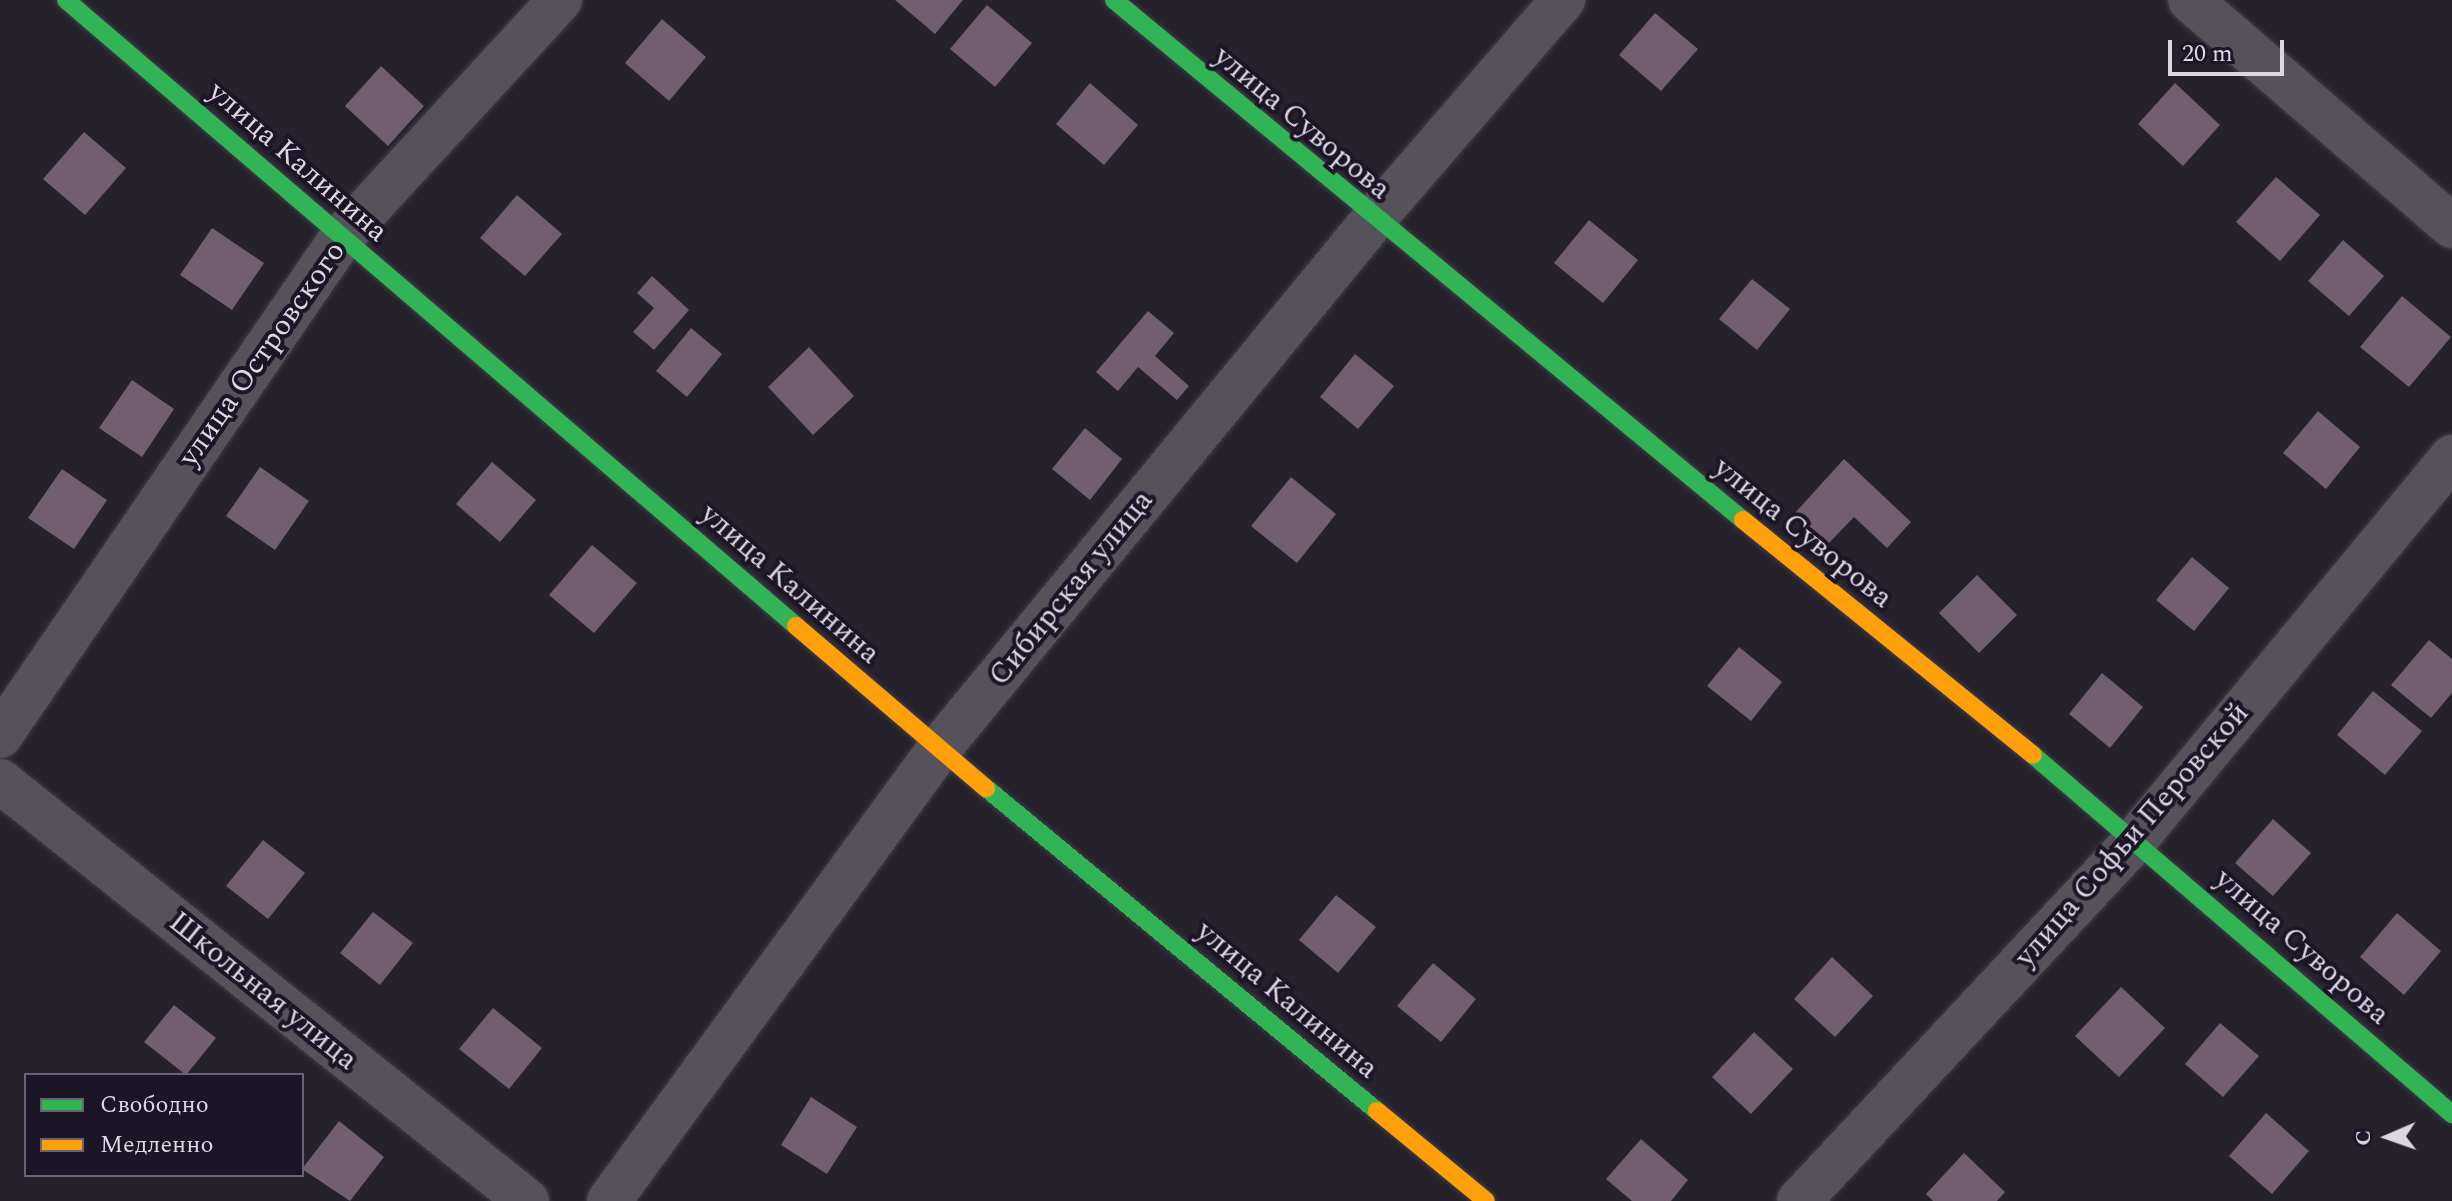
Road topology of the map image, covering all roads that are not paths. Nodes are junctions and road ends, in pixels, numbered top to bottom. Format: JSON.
{"nodes":[{"id":1,"x":66,"y":0,"type":"edge"},
{"id":2,"x":560,"y":0,"type":"edge"},
{"id":3,"x":1114,"y":0,"type":"edge"},
{"id":4,"x":1563,"y":0,"type":"edge"},
{"id":5,"x":2190,"y":0,"type":"edge"},
{"id":6,"x":1373,"y":220,"type":"junction"},
{"id":7,"x":2452,"y":226,"type":"edge"},
{"id":8,"x":342,"y":237,"type":"junction"},
{"id":9,"x":2452,"y":457,"type":"edge"},
{"id":10,"x":0,"y":736,"type":"edge"},
{"id":11,"x":939,"y":749,"type":"junction"},
{"id":12,"x":0,"y":781,"type":"edge"},
{"id":13,"x":2136,"y":839,"type":"junction"},
{"id":14,"x":2452,"y":1114,"type":"edge"},
{"id":15,"x":527,"y":1201,"type":"edge"},
{"id":16,"x":609,"y":1201,"type":"edge"},
{"id":17,"x":1486,"y":1201,"type":"edge"},
{"id":18,"x":1799,"y":1201,"type":"edge"}],
"edges":[{"from":1,"to":8,"type":"street","name":"улица Калинина"},
{"from":2,"to":8,"type":"street","name":"улица Островского"},
{"from":3,"to":6,"type":"street","name":"улица Суворова"},
{"from":4,"to":6,"type":"street","name":"Сибирская улица"},
{"from":5,"to":7,"type":"street"},
{"from":6,"to":11,"type":"street","name":"Сибирская улица"},
{"from":6,"to":13,"type":"street","name":"улица Суворова"},
{"from":8,"to":10,"type":"street","name":"улица Островского"},
{"from":8,"to":11,"type":"street","name":"улица Калинина"},
{"from":9,"to":13,"type":"street","name":"улица Софьи Перовской"},
{"from":11,"to":16,"type":"street","name":"Сибирская улица"},
{"from":11,"to":17,"type":"street","name":"улица Калинина"},
{"from":12,"to":15,"type":"street","name":"Школьная улица"},
{"from":13,"to":14,"type":"street","name":"улица Суворова"},
{"from":13,"to":18,"type":"street","name":"улица Софьи Перовской"}]}
